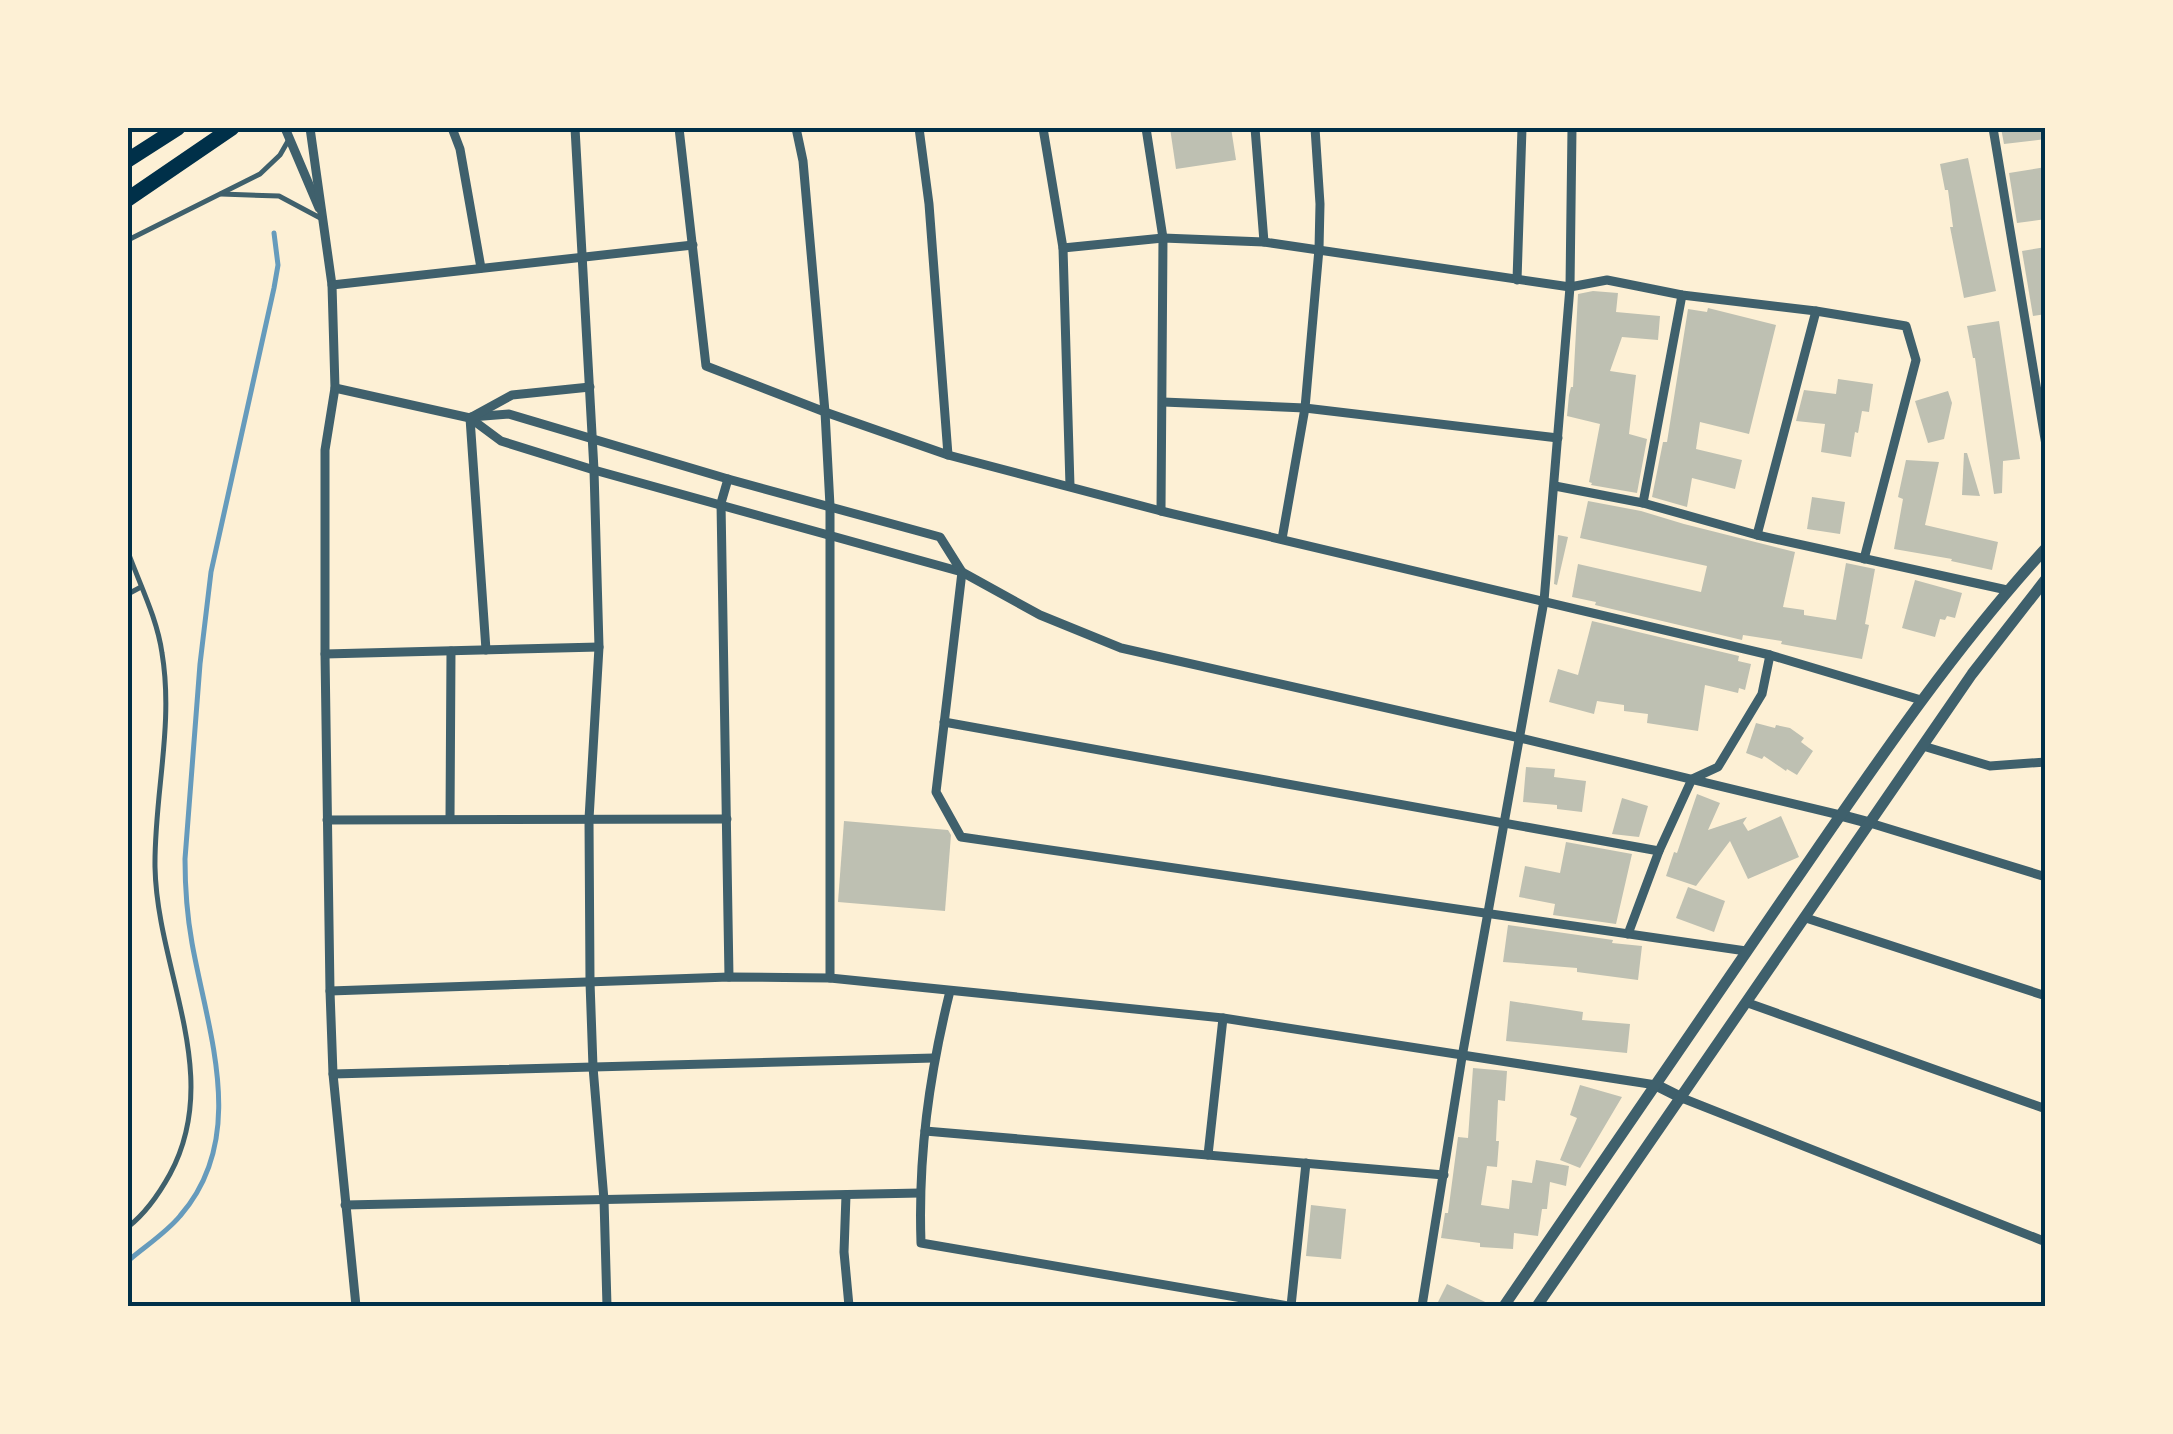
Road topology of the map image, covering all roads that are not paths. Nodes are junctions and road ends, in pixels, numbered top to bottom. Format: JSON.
{"nodes":[{"id":1,"x":178,"y":128,"type":"edge"},
{"id":2,"x":232,"y":128,"type":"edge"},
{"id":3,"x":284,"y":128,"type":"edge"},
{"id":4,"x":310,"y":128,"type":"edge"},
{"id":5,"x":452,"y":128,"type":"edge"},
{"id":6,"x":575,"y":128,"type":"edge"},
{"id":7,"x":678,"y":128,"type":"edge"},
{"id":8,"x":796,"y":128,"type":"edge"},
{"id":9,"x":919,"y":128,"type":"edge"},
{"id":10,"x":1043,"y":128,"type":"edge"},
{"id":11,"x":1146,"y":128,"type":"edge"},
{"id":12,"x":1255,"y":128,"type":"edge"},
{"id":13,"x":1314,"y":128,"type":"edge"},
{"id":14,"x":1522,"y":128,"type":"edge"},
{"id":15,"x":1572,"y":128,"type":"edge"},
{"id":16,"x":1993,"y":128,"type":"edge"},
{"id":17,"x":289,"y":139,"type":"junction"},
{"id":18,"x":128,"y":160,"type":"edge"},
{"id":19,"x":218,"y":194,"type":"junction"},
{"id":20,"x":128,"y":199,"type":"edge"},
{"id":21,"x":324,"y":220,"type":"junction"},
{"id":22,"x":1163,"y":238,"type":"junction"},
{"id":23,"x":128,"y":240,"type":"edge"},
{"id":24,"x":1264,"y":242,"type":"junction"},
{"id":25,"x":693,"y":245,"type":"junction"},
{"id":26,"x":1063,"y":248,"type":"junction"},
{"id":27,"x":1319,"y":249,"type":"junction"},
{"id":28,"x":582,"y":258,"type":"junction"},
{"id":29,"x":481,"y":268,"type":"junction"},
{"id":30,"x":1518,"y":280,"type":"junction"},
{"id":31,"x":332,"y":285,"type":"junction"},
{"id":32,"x":1570,"y":287,"type":"junction"},
{"id":33,"x":1682,"y":295,"type":"junction"},
{"id":34,"x":1816,"y":311,"type":"junction"},
{"id":35,"x":335,"y":388,"type":"junction"},
{"id":36,"x":590,"y":388,"type":"junction"},
{"id":37,"x":1163,"y":402,"type":"junction"},
{"id":38,"x":1305,"y":408,"type":"junction"},
{"id":39,"x":825,"y":412,"type":"junction"},
{"id":40,"x":470,"y":418,"type":"junction"},
{"id":41,"x":1558,"y":438,"type":"junction"},
{"id":42,"x":592,"y":439,"type":"junction"},
{"id":43,"x":2046,"y":445,"type":"edge"},
{"id":44,"x":948,"y":455,"type":"junction"},
{"id":45,"x":594,"y":470,"type":"junction"},
{"id":46,"x":728,"y":478,"type":"junction"},
{"id":47,"x":1070,"y":486,"type":"junction"},
{"id":48,"x":1555,"y":486,"type":"junction"},
{"id":49,"x":721,"y":503,"type":"junction"},
{"id":50,"x":1643,"y":503,"type":"junction"},
{"id":51,"x":830,"y":506,"type":"junction"},
{"id":52,"x":1161,"y":511,"type":"junction"},
{"id":53,"x":831,"y":535,"type":"junction"},
{"id":54,"x":1757,"y":535,"type":"junction"},
{"id":55,"x":1282,"y":540,"type":"junction"},
{"id":56,"x":2046,"y":548,"type":"edge"},
{"id":57,"x":128,"y":552,"type":"edge"},
{"id":58,"x":1864,"y":559,"type":"junction"},
{"id":59,"x":962,"y":572,"type":"junction"},
{"id":60,"x":2046,"y":580,"type":"edge"},
{"id":61,"x":141,"y":587,"type":"junction"},
{"id":62,"x":2007,"y":590,"type":"junction"},
{"id":63,"x":128,"y":594,"type":"edge"},
{"id":64,"x":1544,"y":601,"type":"junction"},
{"id":65,"x":599,"y":647,"type":"junction"},
{"id":66,"x":486,"y":650,"type":"junction"},
{"id":67,"x":451,"y":651,"type":"junction"},
{"id":68,"x":324,"y":654,"type":"junction"},
{"id":69,"x":1770,"y":655,"type":"junction"},
{"id":70,"x":1921,"y":700,"type":"junction"},
{"id":71,"x":944,"y":722,"type":"junction"},
{"id":72,"x":1520,"y":738,"type":"junction"},
{"id":73,"x":1924,"y":746,"type":"junction"},
{"id":74,"x":2046,"y":762,"type":"edge"},
{"id":75,"x":1692,"y":779,"type":"junction"},
{"id":76,"x":1840,"y":815,"type":"junction"},
{"id":77,"x":589,"y":819,"type":"junction"},
{"id":78,"x":727,"y":819,"type":"junction"},
{"id":79,"x":327,"y":820,"type":"junction"},
{"id":80,"x":450,"y":820,"type":"junction"},
{"id":81,"x":1870,"y":823,"type":"junction"},
{"id":82,"x":1505,"y":824,"type":"junction"},
{"id":83,"x":1660,"y":852,"type":"junction"},
{"id":84,"x":2046,"y":877,"type":"edge"},
{"id":85,"x":1487,"y":914,"type":"junction"},
{"id":86,"x":1806,"y":918,"type":"junction"},
{"id":87,"x":1628,"y":934,"type":"junction"},
{"id":88,"x":1746,"y":951,"type":"junction"},
{"id":89,"x":730,"y":977,"type":"junction"},
{"id":90,"x":830,"y":978,"type":"junction"},
{"id":91,"x":590,"y":982,"type":"junction"},
{"id":92,"x":330,"y":990,"type":"junction"},
{"id":93,"x":950,"y":992,"type":"junction"},
{"id":94,"x":2046,"y":996,"type":"edge"},
{"id":95,"x":1748,"y":1003,"type":"junction"},
{"id":96,"x":1223,"y":1018,"type":"junction"},
{"id":97,"x":1462,"y":1056,"type":"junction"},
{"id":98,"x":934,"y":1058,"type":"junction"},
{"id":99,"x":593,"y":1067,"type":"junction"},
{"id":100,"x":334,"y":1074,"type":"junction"},
{"id":101,"x":1656,"y":1085,"type":"junction"},
{"id":102,"x":1682,"y":1098,"type":"junction"},
{"id":103,"x":2046,"y":1110,"type":"edge"},
{"id":104,"x":925,"y":1130,"type":"junction"},
{"id":105,"x":1208,"y":1155,"type":"junction"},
{"id":106,"x":1306,"y":1163,"type":"junction"},
{"id":107,"x":1444,"y":1175,"type":"junction"},
{"id":108,"x":920,"y":1193,"type":"junction"},
{"id":109,"x":846,"y":1195,"type":"junction"},
{"id":110,"x":604,"y":1200,"type":"junction"},
{"id":111,"x":346,"y":1205,"type":"junction"},
{"id":112,"x":128,"y":1227,"type":"edge"},
{"id":113,"x":2046,"y":1242,"type":"edge"},
{"id":114,"x":355,"y":1306,"type":"edge"},
{"id":115,"x":607,"y":1306,"type":"edge"},
{"id":116,"x":849,"y":1306,"type":"edge"},
{"id":117,"x":1289,"y":1306,"type":"edge"},
{"id":118,"x":1422,"y":1306,"type":"edge"},
{"id":119,"x":1504,"y":1306,"type":"edge"},
{"id":120,"x":1537,"y":1306,"type":"edge"}],
"edges":[{"from":1,"to":18,"type":"highway"},
{"from":2,"to":20,"type":"highway"},
{"from":3,"to":17,"type":"street"},
{"from":4,"to":21,"type":"street"},
{"from":5,"to":29,"type":"street"},
{"from":6,"to":28,"type":"street"},
{"from":7,"to":25,"type":"street"},
{"from":8,"to":39,"type":"street"},
{"from":9,"to":44,"type":"street"},
{"from":10,"to":26,"type":"street"},
{"from":11,"to":22,"type":"street"},
{"from":12,"to":24,"type":"street"},
{"from":13,"to":27,"type":"street"},
{"from":14,"to":30,"type":"street"},
{"from":15,"to":32,"type":"street"},
{"from":16,"to":43,"type":"street"},
{"from":17,"to":19,"type":"lane"},
{"from":17,"to":21,"type":"street"},
{"from":19,"to":21,"type":"lane"},
{"from":19,"to":23,"type":"lane"},
{"from":21,"to":31,"type":"street"},
{"from":22,"to":24,"type":"street"},
{"from":22,"to":26,"type":"street"},
{"from":22,"to":37,"type":"street"},
{"from":24,"to":27,"type":"street"},
{"from":25,"to":28,"type":"street"},
{"from":25,"to":39,"type":"street"},
{"from":26,"to":47,"type":"street"},
{"from":27,"to":30,"type":"street"},
{"from":27,"to":38,"type":"street"},
{"from":28,"to":29,"type":"street"},
{"from":28,"to":36,"type":"street"},
{"from":29,"to":31,"type":"street"},
{"from":30,"to":32,"type":"street"},
{"from":31,"to":35,"type":"street"},
{"from":32,"to":33,"type":"street"},
{"from":32,"to":41,"type":"street"},
{"from":33,"to":34,"type":"street"},
{"from":33,"to":50,"type":"street"},
{"from":34,"to":54,"type":"street"},
{"from":34,"to":58,"type":"street"},
{"from":35,"to":40,"type":"street"},
{"from":35,"to":68,"type":"street"},
{"from":36,"to":40,"type":"street"},
{"from":36,"to":42,"type":"street"},
{"from":37,"to":38,"type":"street"},
{"from":37,"to":52,"type":"street"},
{"from":38,"to":41,"type":"street"},
{"from":38,"to":55,"type":"street"},
{"from":39,"to":44,"type":"street"},
{"from":39,"to":51,"type":"street"},
{"from":40,"to":42,"type":"street"},
{"from":40,"to":45,"type":"street"},
{"from":40,"to":66,"type":"street"},
{"from":41,"to":48,"type":"street"},
{"from":42,"to":45,"type":"street"},
{"from":42,"to":46,"type":"street"},
{"from":44,"to":47,"type":"street"},
{"from":45,"to":49,"type":"street"},
{"from":45,"to":65,"type":"street"},
{"from":46,"to":49,"type":"street"},
{"from":46,"to":51,"type":"street"},
{"from":47,"to":52,"type":"street"},
{"from":48,"to":50,"type":"street"},
{"from":48,"to":64,"type":"street"},
{"from":49,"to":53,"type":"street"},
{"from":49,"to":78,"type":"street"},
{"from":50,"to":54,"type":"street"},
{"from":51,"to":53,"type":"street"},
{"from":51,"to":59,"type":"street"},
{"from":52,"to":55,"type":"street"},
{"from":53,"to":59,"type":"street"},
{"from":53,"to":90,"type":"street"},
{"from":54,"to":58,"type":"street"},
{"from":55,"to":64,"type":"street"},
{"from":56,"to":62,"type":"street"},
{"from":57,"to":61,"type":"lane"},
{"from":58,"to":62,"type":"street"},
{"from":59,"to":71,"type":"street"},
{"from":59,"to":72,"type":"street"},
{"from":60,"to":73,"type":"street"},
{"from":61,"to":63,"type":"lane"},
{"from":61,"to":112,"type":"lane"},
{"from":62,"to":70,"type":"street"},
{"from":64,"to":69,"type":"street"},
{"from":64,"to":72,"type":"street"},
{"from":65,"to":66,"type":"street"},
{"from":65,"to":77,"type":"street"},
{"from":66,"to":67,"type":"street"},
{"from":67,"to":68,"type":"street"},
{"from":67,"to":80,"type":"street"},
{"from":68,"to":79,"type":"street"},
{"from":69,"to":70,"type":"street"},
{"from":69,"to":75,"type":"street"},
{"from":70,"to":76,"type":"street"},
{"from":71,"to":82,"type":"street"},
{"from":71,"to":85,"type":"street"},
{"from":72,"to":75,"type":"street"},
{"from":72,"to":82,"type":"street"},
{"from":73,"to":74,"type":"street"},
{"from":73,"to":81,"type":"street"},
{"from":75,"to":76,"type":"street"},
{"from":75,"to":83,"type":"street"},
{"from":76,"to":81,"type":"street"},
{"from":76,"to":88,"type":"street"},
{"from":77,"to":78,"type":"street"},
{"from":77,"to":80,"type":"street"},
{"from":77,"to":91,"type":"street"},
{"from":78,"to":89,"type":"street"},
{"from":79,"to":80,"type":"street"},
{"from":79,"to":92,"type":"street"},
{"from":81,"to":84,"type":"street"},
{"from":81,"to":86,"type":"street"},
{"from":82,"to":83,"type":"street"},
{"from":82,"to":85,"type":"street"},
{"from":83,"to":87,"type":"street"},
{"from":85,"to":87,"type":"street"},
{"from":85,"to":97,"type":"street"},
{"from":86,"to":94,"type":"street"},
{"from":86,"to":95,"type":"street"},
{"from":87,"to":88,"type":"street"},
{"from":88,"to":101,"type":"street"},
{"from":89,"to":90,"type":"street"},
{"from":89,"to":91,"type":"street"},
{"from":90,"to":93,"type":"street"},
{"from":91,"to":92,"type":"street"},
{"from":91,"to":99,"type":"street"},
{"from":92,"to":100,"type":"street"},
{"from":93,"to":96,"type":"street"},
{"from":93,"to":98,"type":"street"},
{"from":95,"to":102,"type":"street"},
{"from":95,"to":103,"type":"street"},
{"from":96,"to":97,"type":"street"},
{"from":96,"to":105,"type":"street"},
{"from":97,"to":101,"type":"street"},
{"from":97,"to":107,"type":"street"},
{"from":98,"to":99,"type":"street"},
{"from":98,"to":104,"type":"street"},
{"from":99,"to":100,"type":"street"},
{"from":99,"to":110,"type":"street"},
{"from":100,"to":111,"type":"street"},
{"from":101,"to":102,"type":"street"},
{"from":101,"to":119,"type":"street"},
{"from":102,"to":113,"type":"street"},
{"from":102,"to":120,"type":"street"},
{"from":104,"to":105,"type":"street"},
{"from":104,"to":108,"type":"street"},
{"from":105,"to":106,"type":"street"},
{"from":106,"to":107,"type":"street"},
{"from":106,"to":117,"type":"street"},
{"from":107,"to":118,"type":"street"},
{"from":108,"to":109,"type":"street"},
{"from":108,"to":117,"type":"street"},
{"from":109,"to":110,"type":"street"},
{"from":109,"to":116,"type":"street"},
{"from":110,"to":111,"type":"street"},
{"from":110,"to":115,"type":"street"},
{"from":111,"to":114,"type":"street"}]}
